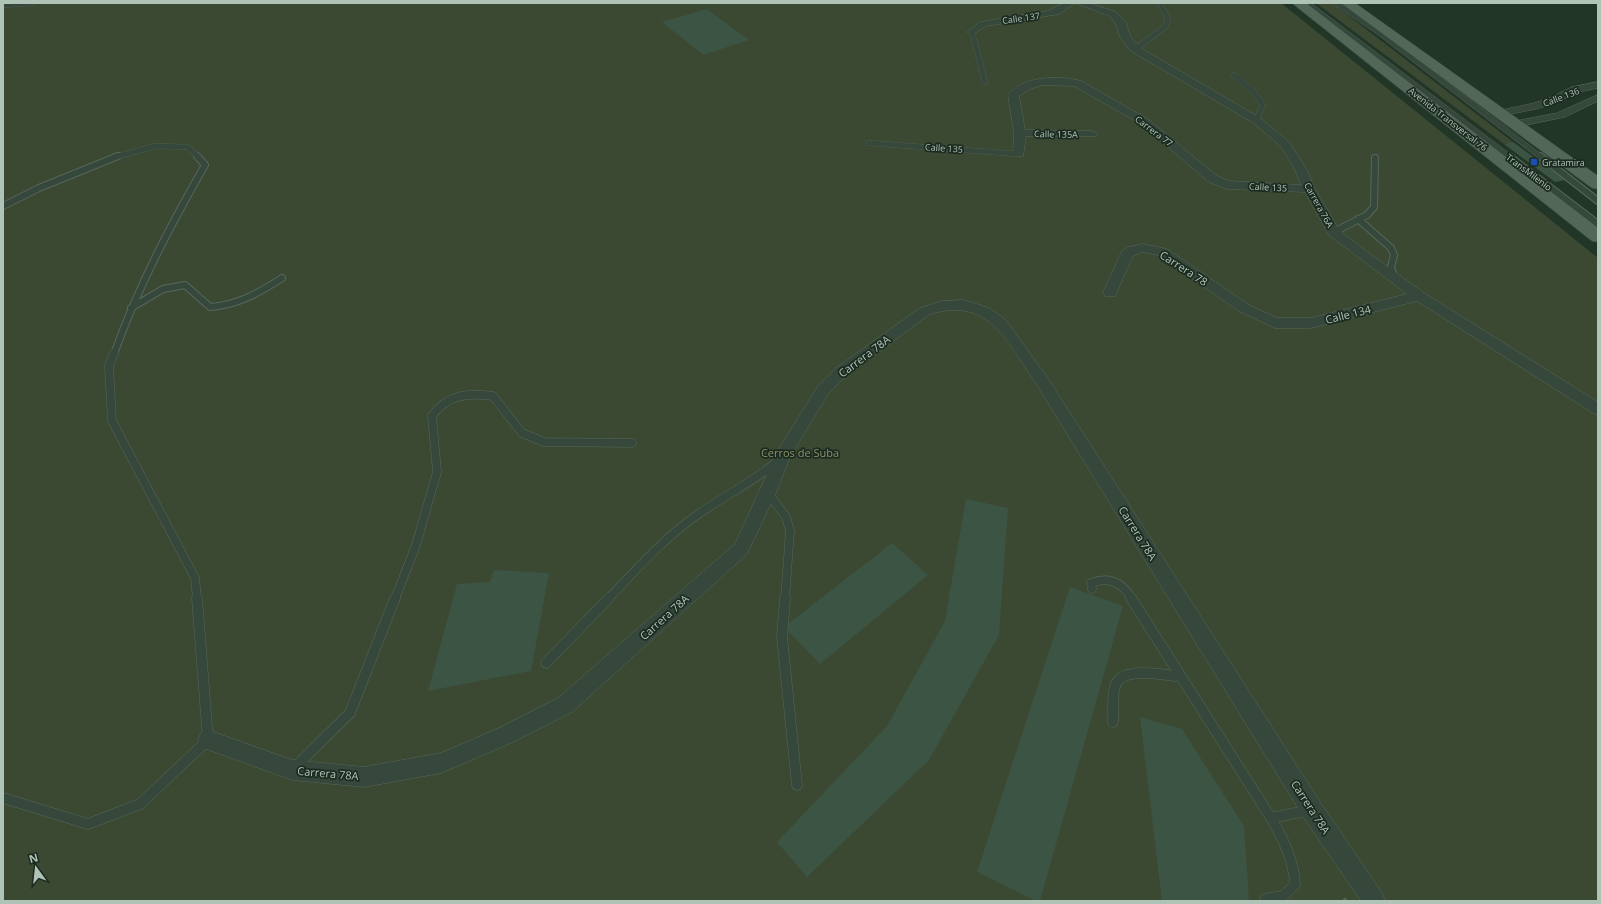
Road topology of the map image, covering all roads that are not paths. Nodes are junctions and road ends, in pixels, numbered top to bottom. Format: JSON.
{"nodes":[{"id":1,"x":34,"y":3,"type":"edge"},
{"id":2,"x":1070,"y":3,"type":"edge"},
{"id":3,"x":1080,"y":3,"type":"edge"},
{"id":4,"x":1160,"y":3,"type":"edge"},
{"id":5,"x":1298,"y":3,"type":"edge"},
{"id":6,"x":1307,"y":3,"type":"edge"},
{"id":7,"x":1336,"y":3,"type":"edge"},
{"id":8,"x":1347,"y":3,"type":"edge"},
{"id":9,"x":3,"y":6,"type":"edge"},
{"id":10,"x":972,"y":32,"type":"joint"},
{"id":11,"x":1135,"y":49,"type":"junction"},
{"id":12,"x":1234,"y":75,"type":"dead end"},
{"id":13,"x":985,"y":82,"type":"dead end"},
{"id":14,"x":1598,"y":86,"type":"edge"},
{"id":15,"x":1598,"y":98,"type":"edge"},
{"id":16,"x":1500,"y":113,"type":"junction"},
{"id":17,"x":1256,"y":120,"type":"junction"},
{"id":18,"x":1516,"y":124,"type":"junction"},
{"id":19,"x":1020,"y":133,"type":"junction"},
{"id":20,"x":1092,"y":134,"type":"dead end"},
{"id":21,"x":869,"y":143,"type":"dead end"},
{"id":22,"x":1019,"y":154,"type":"joint"},
{"id":23,"x":1375,"y":158,"type":"dead end"},
{"id":24,"x":1227,"y":184,"type":"joint"},
{"id":25,"x":1598,"y":184,"type":"edge"},
{"id":26,"x":1309,"y":189,"type":"junction"},
{"id":27,"x":1598,"y":201,"type":"edge"},
{"id":28,"x":3,"y":206,"type":"edge"},
{"id":29,"x":1358,"y":219,"type":"junction"},
{"id":30,"x":1598,"y":224,"type":"edge"},
{"id":31,"x":1334,"y":232,"type":"junction"},
{"id":32,"x":1598,"y":237,"type":"edge"},
{"id":33,"x":282,"y":278,"type":"dead end"},
{"id":34,"x":1394,"y":278,"type":"junction"},
{"id":35,"x":1110,"y":293,"type":"dead end"},
{"id":36,"x":1419,"y":296,"type":"junction"},
{"id":37,"x":130,"y":309,"type":"junction"},
{"id":38,"x":1275,"y":323,"type":"joint"},
{"id":39,"x":1598,"y":409,"type":"edge"},
{"id":40,"x":632,"y":443,"type":"dead end"},
{"id":41,"x":783,"y":456,"type":"junction"},
{"id":42,"x":768,"y":493,"type":"junction"},
{"id":43,"x":1092,"y":589,"type":"dead end"},
{"id":44,"x":546,"y":663,"type":"dead end"},
{"id":45,"x":1181,"y":677,"type":"junction"},
{"id":46,"x":1112,"y":722,"type":"dead end"},
{"id":47,"x":208,"y":740,"type":"junction"},
{"id":48,"x":292,"y":770,"type":"junction"},
{"id":49,"x":797,"y":785,"type":"dead end"},
{"id":50,"x":3,"y":798,"type":"edge"},
{"id":51,"x":1312,"y":810,"type":"junction"},
{"id":52,"x":1271,"y":818,"type":"junction"},
{"id":53,"x":1265,"y":899,"type":"dead end"},
{"id":54,"x":1374,"y":901,"type":"edge"}],
"edges":[{"from":1,"to":9,"type":"lane"},
{"from":2,"to":10,"type":"street","name":"Calle 137"},
{"from":3,"to":11,"type":"street","name":"Carrera 76A"},
{"from":4,"to":11,"type":"lane"},
{"from":5,"to":32,"type":"main road","name":"Avenida Transversal 76"},
{"from":6,"to":30,"type":"lane","name":"TransMilenio"},
{"from":7,"to":27,"type":"lane","name":"TransMilenio"},
{"from":8,"to":16,"type":"main road"},
{"from":10,"to":13,"type":"lane"},
{"from":11,"to":17,"type":"street","name":"Carrera 76A"},
{"from":12,"to":17,"type":"lane"},
{"from":14,"to":16,"type":"street","name":"Calle 136"},
{"from":15,"to":18,"type":"street","name":"Calle 136"},
{"from":16,"to":18,"type":"main road"},
{"from":17,"to":26,"type":"street","name":"Carrera 76A"},
{"from":18,"to":25,"type":"main road"},
{"from":19,"to":20,"type":"street","name":"Calle 135A"},
{"from":19,"to":22,"type":"street"},
{"from":19,"to":24,"type":"street","name":"Carrera 77"},
{"from":21,"to":22,"type":"lane","name":"Calle 135"},
{"from":23,"to":29,"type":"lane"},
{"from":24,"to":26,"type":"street","name":"Calle 135"},
{"from":26,"to":31,"type":"street","name":"Carrera 76A"},
{"from":28,"to":37,"type":"lane"},
{"from":29,"to":31,"type":"lane"},
{"from":29,"to":34,"type":"lane"},
{"from":31,"to":34,"type":"street","name":"Carrera 76A"},
{"from":33,"to":37,"type":"lane"},
{"from":34,"to":36,"type":"street","name":"Carrera 76A"},
{"from":35,"to":38,"type":"street","name":"Carrera 78"},
{"from":36,"to":38,"type":"street","name":"Calle 134"},
{"from":36,"to":39,"type":"street","name":"Carrera 76A"},
{"from":37,"to":47,"type":"lane"},
{"from":40,"to":48,"type":"lane"},
{"from":41,"to":42,"type":"street","name":"Carrera 78A"},
{"from":41,"to":44,"type":"lane"},
{"from":41,"to":51,"type":"street","name":"Carrera 78A"},
{"from":42,"to":48,"type":"street","name":"Carrera 78A"},
{"from":42,"to":49,"type":"lane"},
{"from":43,"to":45,"type":"lane"},
{"from":45,"to":46,"type":"lane"},
{"from":45,"to":52,"type":"lane"},
{"from":47,"to":48,"type":"street","name":"Carrera 78A"},
{"from":47,"to":50,"type":"lane"},
{"from":51,"to":52,"type":"lane"},
{"from":51,"to":54,"type":"street","name":"Carrera 78A"},
{"from":52,"to":53,"type":"lane"}]}
